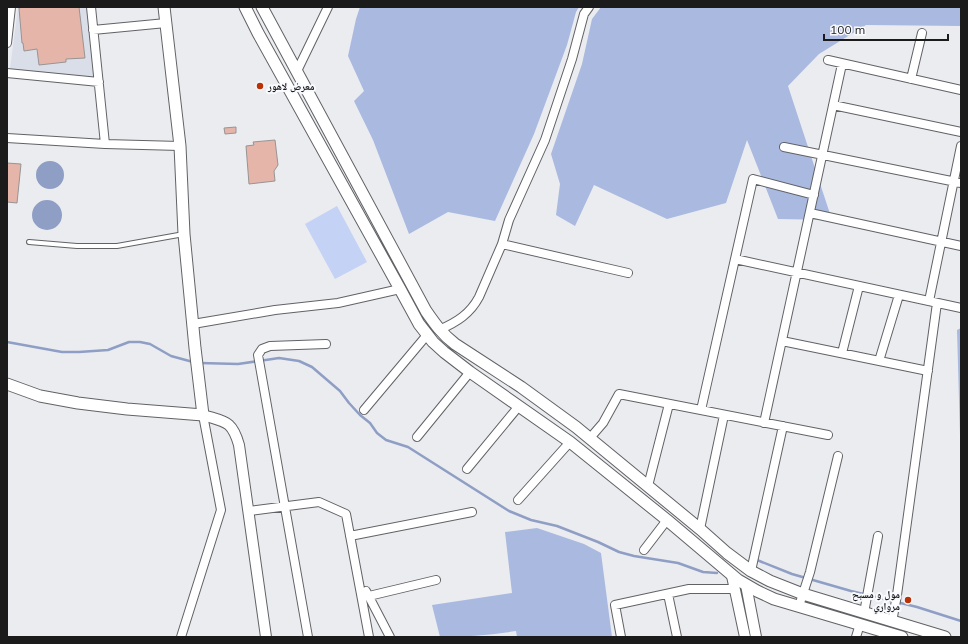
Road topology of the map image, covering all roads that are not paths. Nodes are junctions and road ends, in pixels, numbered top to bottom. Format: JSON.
{"nodes":[{"id":1,"x":11,"y":7,"type":"edge"},
{"id":2,"x":91,"y":7,"type":"edge"},
{"id":3,"x":164,"y":7,"type":"edge"},
{"id":4,"x":245,"y":7,"type":"edge"},
{"id":5,"x":262,"y":7,"type":"edge"},
{"id":6,"x":328,"y":7,"type":"edge"},
{"id":7,"x":589,"y":7,"type":"edge"},
{"id":8,"x":166,"y":23,"type":"junction"},
{"id":9,"x":94,"y":30,"type":"junction"},
{"id":10,"x":922,"y":33,"type":"dead end"},
{"id":11,"x":7,"y":44,"type":"edge"},
{"id":12,"x":828,"y":60,"type":"dead end"},
{"id":13,"x":842,"y":64,"type":"junction"},
{"id":14,"x":297,"y":71,"type":"junction"},
{"id":15,"x":7,"y":73,"type":"edge"},
{"id":16,"x":911,"y":79,"type":"junction"},
{"id":17,"x":99,"y":82,"type":"junction"},
{"id":18,"x":961,"y":90,"type":"edge"},
{"id":19,"x":833,"y":104,"type":"junction"},
{"id":20,"x":961,"y":132,"type":"edge"},
{"id":21,"x":7,"y":138,"type":"edge"},
{"id":22,"x":105,"y":144,"type":"junction"},
{"id":23,"x":180,"y":146,"type":"junction"},
{"id":24,"x":961,"y":146,"type":"edge"},
{"id":25,"x":337,"y":148,"type":"junction"},
{"id":26,"x":784,"y":148,"type":"dead end"},
{"id":27,"x":325,"y":153,"type":"junction"},
{"id":28,"x":822,"y":155,"type":"junction"},
{"id":29,"x":957,"y":182,"type":"edge"},
{"id":30,"x":814,"y":195,"type":"junction"},
{"id":31,"x":810,"y":213,"type":"junction"},
{"id":32,"x":184,"y":234,"type":"junction"},
{"id":33,"x":29,"y":242,"type":"dead end"},
{"id":34,"x":941,"y":242,"type":"junction"},
{"id":35,"x":502,"y":244,"type":"junction"},
{"id":36,"x":961,"y":246,"type":"edge"},
{"id":37,"x":735,"y":259,"type":"junction"},
{"id":38,"x":797,"y":272,"type":"junction"},
{"id":39,"x":628,"y":274,"type":"dead end"},
{"id":40,"x":859,"y":286,"type":"junction"},
{"id":41,"x":400,"y":289,"type":"junction"},
{"id":42,"x":899,"y":295,"type":"junction"},
{"id":43,"x":933,"y":302,"type":"junction"},
{"id":44,"x":961,"y":308,"type":"edge"},
{"id":45,"x":193,"y":324,"type":"junction"},
{"id":46,"x":439,"y":330,"type":"junction"},
{"id":47,"x":427,"y":335,"type":"junction"},
{"id":48,"x":782,"y":341,"type":"junction"},
{"id":49,"x":326,"y":344,"type":"dead end"},
{"id":50,"x":842,"y":353,"type":"junction"},
{"id":51,"x":878,"y":361,"type":"junction"},
{"id":52,"x":928,"y":371,"type":"junction"},
{"id":53,"x":470,"y":372,"type":"junction"},
{"id":54,"x":7,"y":384,"type":"edge"},
{"id":55,"x":668,"y":404,"type":"junction"},
{"id":56,"x":519,"y":406,"type":"junction"},
{"id":57,"x":364,"y":410,"type":"dead end"},
{"id":58,"x":701,"y":410,"type":"junction"},
{"id":59,"x":202,"y":415,"type":"junction"},
{"id":60,"x":724,"y":415,"type":"junction"},
{"id":61,"x":764,"y":422,"type":"junction"},
{"id":62,"x":783,"y":426,"type":"junction"},
{"id":63,"x":828,"y":435,"type":"dead end"},
{"id":64,"x":416,"y":437,"type":"dead end"},
{"id":65,"x":590,"y":438,"type":"junction"},
{"id":66,"x":570,"y":442,"type":"junction"},
{"id":67,"x":581,"y":451,"type":"junction"},
{"id":68,"x":838,"y":456,"type":"dead end"},
{"id":69,"x":466,"y":469,"type":"dead end"},
{"id":70,"x":648,"y":486,"type":"junction"},
{"id":71,"x":518,"y":500,"type":"dead end"},
{"id":72,"x":285,"y":506,"type":"junction"},
{"id":73,"x":249,"y":511,"type":"junction"},
{"id":74,"x":472,"y":512,"type":"dead end"},
{"id":75,"x":667,"y":520,"type":"junction"},
{"id":76,"x":700,"y":529,"type":"junction"},
{"id":77,"x":350,"y":536,"type":"junction"},
{"id":78,"x":878,"y":536,"type":"dead end"},
{"id":79,"x":644,"y":550,"type":"dead end"},
{"id":80,"x":751,"y":571,"type":"junction"},
{"id":81,"x":732,"y":576,"type":"junction"},
{"id":82,"x":358,"y":577,"type":"junction"},
{"id":83,"x":436,"y":580,"type":"dead end"},
{"id":84,"x":746,"y":585,"type":"junction"},
{"id":85,"x":735,"y":589,"type":"junction"},
{"id":86,"x":804,"y":589,"type":"junction"},
{"id":87,"x":668,"y":594,"type":"junction"},
{"id":88,"x":369,"y":596,"type":"junction"},
{"id":89,"x":799,"y":606,"type":"junction"},
{"id":90,"x":864,"y":608,"type":"junction"},
{"id":91,"x":892,"y":622,"type":"junction"},
{"id":92,"x":860,"y":624,"type":"junction"},
{"id":93,"x":181,"y":637,"type":"edge"},
{"id":94,"x":266,"y":637,"type":"edge"},
{"id":95,"x":308,"y":637,"type":"edge"},
{"id":96,"x":369,"y":637,"type":"edge"},
{"id":97,"x":390,"y":637,"type":"edge"},
{"id":98,"x":621,"y":637,"type":"edge"},
{"id":99,"x":678,"y":637,"type":"edge"},
{"id":100,"x":744,"y":637,"type":"edge"},
{"id":101,"x":756,"y":637,"type":"edge"},
{"id":102,"x":856,"y":637,"type":"edge"},
{"id":103,"x":902,"y":637,"type":"edge"},
{"id":104,"x":945,"y":637,"type":"edge"}],
"edges":[{"from":1,"to":11,"type":"street"},
{"from":2,"to":9,"type":"street"},
{"from":3,"to":8,"type":"main road"},
{"from":4,"to":27,"type":"main road"},
{"from":5,"to":14,"type":"main road"},
{"from":6,"to":14,"type":"street"},
{"from":7,"to":35,"type":"street"},
{"from":8,"to":9,"type":"street"},
{"from":8,"to":23,"type":"main road"},
{"from":9,"to":17,"type":"street"},
{"from":10,"to":16,"type":"street"},
{"from":12,"to":13,"type":"street"},
{"from":13,"to":16,"type":"street"},
{"from":13,"to":19,"type":"street"},
{"from":14,"to":25,"type":"main road"},
{"from":15,"to":17,"type":"street"},
{"from":16,"to":18,"type":"street"},
{"from":17,"to":22,"type":"street"},
{"from":19,"to":20,"type":"street"},
{"from":19,"to":28,"type":"street"},
{"from":21,"to":22,"type":"street"},
{"from":22,"to":23,"type":"street"},
{"from":23,"to":32,"type":"main road"},
{"from":24,"to":29,"type":"street"},
{"from":25,"to":27,"type":"main road"},
{"from":25,"to":46,"type":"main road"},
{"from":26,"to":28,"type":"street"},
{"from":27,"to":41,"type":"main road"},
{"from":28,"to":29,"type":"street"},
{"from":28,"to":30,"type":"street"},
{"from":29,"to":34,"type":"street"},
{"from":30,"to":31,"type":"street"},
{"from":30,"to":37,"type":"street"},
{"from":31,"to":34,"type":"street"},
{"from":31,"to":38,"type":"street"},
{"from":32,"to":33,"type":"lane"},
{"from":32,"to":45,"type":"main road"},
{"from":34,"to":36,"type":"street"},
{"from":34,"to":43,"type":"street"},
{"from":35,"to":39,"type":"street"},
{"from":35,"to":46,"type":"street"},
{"from":37,"to":38,"type":"street"},
{"from":37,"to":58,"type":"street"},
{"from":38,"to":40,"type":"street"},
{"from":38,"to":48,"type":"street"},
{"from":40,"to":42,"type":"street"},
{"from":40,"to":50,"type":"street"},
{"from":41,"to":45,"type":"street"},
{"from":41,"to":47,"type":"main road"},
{"from":42,"to":43,"type":"street"},
{"from":42,"to":51,"type":"street"},
{"from":43,"to":44,"type":"street"},
{"from":43,"to":52,"type":"street"},
{"from":45,"to":59,"type":"main road"},
{"from":46,"to":65,"type":"main road"},
{"from":47,"to":53,"type":"main road"},
{"from":47,"to":57,"type":"street"},
{"from":48,"to":50,"type":"street"},
{"from":48,"to":61,"type":"street"},
{"from":49,"to":72,"type":"street"},
{"from":50,"to":51,"type":"street"},
{"from":51,"to":52,"type":"street"},
{"from":52,"to":91,"type":"street"},
{"from":53,"to":56,"type":"main road"},
{"from":53,"to":64,"type":"street"},
{"from":54,"to":59,"type":"main road"},
{"from":55,"to":58,"type":"street"},
{"from":55,"to":65,"type":"street"},
{"from":55,"to":70,"type":"street"},
{"from":56,"to":66,"type":"main road"},
{"from":56,"to":69,"type":"street"},
{"from":58,"to":60,"type":"street"},
{"from":59,"to":73,"type":"street"},
{"from":59,"to":93,"type":"street"},
{"from":60,"to":61,"type":"street"},
{"from":60,"to":76,"type":"street"},
{"from":61,"to":62,"type":"street"},
{"from":62,"to":63,"type":"street"},
{"from":62,"to":80,"type":"street"},
{"from":65,"to":67,"type":"main road"},
{"from":65,"to":70,"type":"main road"},
{"from":66,"to":67,"type":"main road"},
{"from":66,"to":71,"type":"street"},
{"from":67,"to":75,"type":"main road"},
{"from":68,"to":86,"type":"street"},
{"from":70,"to":76,"type":"main road"},
{"from":72,"to":73,"type":"street"},
{"from":72,"to":77,"type":"street"},
{"from":72,"to":95,"type":"street"},
{"from":73,"to":94,"type":"street"},
{"from":74,"to":77,"type":"street"},
{"from":75,"to":79,"type":"street"},
{"from":75,"to":81,"type":"main road"},
{"from":76,"to":80,"type":"main road"},
{"from":77,"to":82,"type":"street"},
{"from":78,"to":90,"type":"street"},
{"from":80,"to":86,"type":"main road"},
{"from":81,"to":84,"type":"main road"},
{"from":81,"to":85,"type":"street"},
{"from":82,"to":88,"type":"street"},
{"from":82,"to":96,"type":"street"},
{"from":83,"to":88,"type":"street"},
{"from":84,"to":89,"type":"main road"},
{"from":84,"to":101,"type":"street"},
{"from":85,"to":87,"type":"street"},
{"from":85,"to":100,"type":"street"},
{"from":86,"to":89,"type":"street"},
{"from":86,"to":90,"type":"main road"},
{"from":87,"to":98,"type":"street"},
{"from":87,"to":99,"type":"street"},
{"from":88,"to":97,"type":"street"},
{"from":89,"to":92,"type":"main road"},
{"from":90,"to":91,"type":"main road"},
{"from":91,"to":104,"type":"main road"},
{"from":92,"to":102,"type":"street"},
{"from":92,"to":103,"type":"main road"}]}
